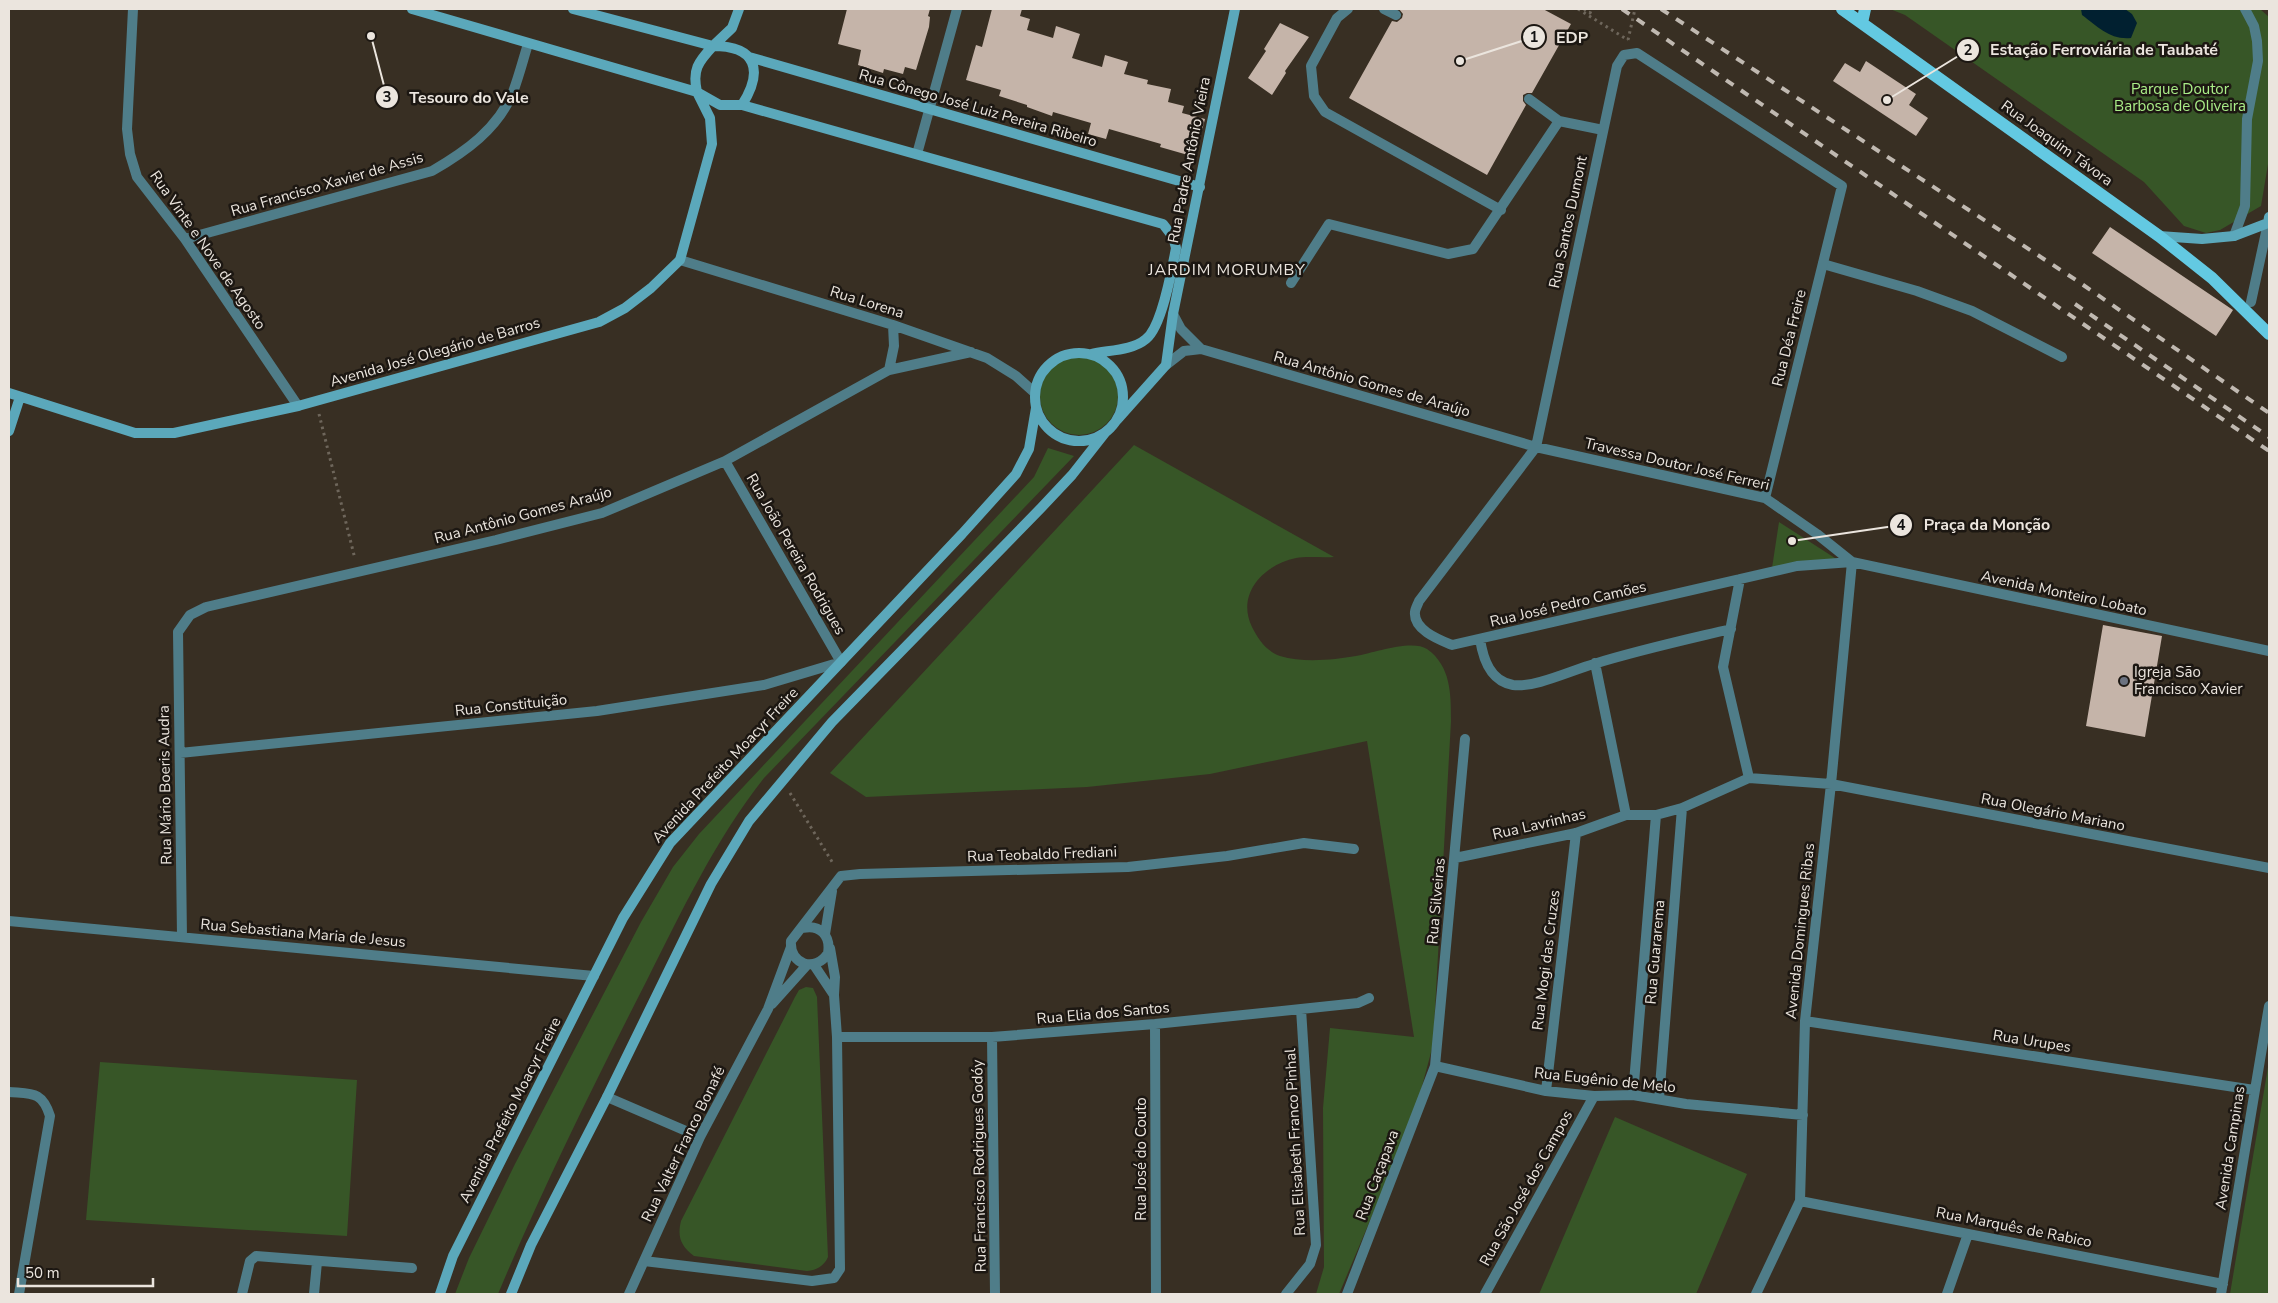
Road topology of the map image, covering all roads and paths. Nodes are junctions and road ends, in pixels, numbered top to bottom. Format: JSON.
{"nodes":[{"id":1,"x":133,"y":9,"type":"edge"},
{"id":2,"x":412,"y":9,"type":"edge"},
{"id":3,"x":573,"y":9,"type":"edge"},
{"id":4,"x":739,"y":9,"type":"edge"},
{"id":5,"x":957,"y":9,"type":"edge"},
{"id":6,"x":1235,"y":9,"type":"edge"},
{"id":7,"x":1348,"y":9,"type":"edge"},
{"id":8,"x":1384,"y":9,"type":"edge"},
{"id":9,"x":1578,"y":9,"type":"edge"},
{"id":10,"x":1584,"y":9,"type":"edge"},
{"id":11,"x":1592,"y":9,"type":"edge"},
{"id":12,"x":1635,"y":9,"type":"edge"},
{"id":13,"x":1842,"y":9,"type":"edge"},
{"id":14,"x":1865,"y":9,"type":"edge"},
{"id":15,"x":2245,"y":9,"type":"edge"},
{"id":16,"x":1396,"y":15,"type":"dead end"},
{"id":17,"x":1862,"y":23,"type":"junction"},
{"id":18,"x":1628,"y":40,"type":"junction"},
{"id":19,"x":528,"y":44,"type":"junction"},
{"id":20,"x":713,"y":46,"type":"junction"},
{"id":21,"x":1624,"y":55,"type":"junction"},
{"id":22,"x":749,"y":57,"type":"junction"},
{"id":23,"x":698,"y":92,"type":"junction"},
{"id":24,"x":1529,"y":99,"type":"dead end"},
{"id":25,"x":742,"y":104,"type":"junction"},
{"id":26,"x":931,"y":109,"type":"junction"},
{"id":27,"x":1559,"y":121,"type":"junction"},
{"id":28,"x":1603,"y":130,"type":"junction"},
{"id":29,"x":918,"y":154,"type":"junction"},
{"id":30,"x":1200,"y":187,"type":"junction"},
{"id":31,"x":1501,"y":210,"type":"junction"},
{"id":32,"x":2268,"y":220,"type":"edge"},
{"id":33,"x":2159,"y":236,"type":"junction"},
{"id":34,"x":2234,"y":236,"type":"junction"},
{"id":35,"x":185,"y":239,"type":"junction"},
{"id":36,"x":680,"y":260,"type":"junction"},
{"id":37,"x":1823,"y":264,"type":"junction"},
{"id":38,"x":1291,"y":283,"type":"dead end"},
{"id":39,"x":2249,"y":307,"type":"junction"},
{"id":40,"x":1173,"y":314,"type":"junction"},
{"id":41,"x":893,"y":325,"type":"junction"},
{"id":42,"x":2269,"y":334,"type":"edge"},
{"id":43,"x":1201,"y":349,"type":"junction"},
{"id":44,"x":971,"y":352,"type":"junction"},
{"id":45,"x":1091,"y":354,"type":"junction"},
{"id":46,"x":2062,"y":357,"type":"dead end"},
{"id":47,"x":1166,"y":365,"type":"junction"},
{"id":48,"x":889,"y":370,"type":"junction"},
{"id":49,"x":9,"y":393,"type":"edge"},
{"id":50,"x":1035,"y":393,"type":"junction"},
{"id":51,"x":20,"y":397,"type":"junction"},
{"id":52,"x":315,"y":401,"type":"junction"},
{"id":53,"x":298,"y":406,"type":"junction"},
{"id":54,"x":1036,"y":408,"type":"junction"},
{"id":55,"x":1117,"y":420,"type":"junction"},
{"id":56,"x":9,"y":431,"type":"edge"},
{"id":57,"x":1105,"y":433,"type":"junction"},
{"id":58,"x":1536,"y":447,"type":"junction"},
{"id":59,"x":725,"y":461,"type":"junction"},
{"id":60,"x":1765,"y":498,"type":"junction"},
{"id":61,"x":1852,"y":562,"type":"junction"},
{"id":62,"x":358,"y":571,"type":"junction"},
{"id":63,"x":1740,"y":579,"type":"junction"},
{"id":64,"x":1415,"y":614,"type":"joint"},
{"id":65,"x":1731,"y":629,"type":"junction"},
{"id":66,"x":178,"y":632,"type":"joint"},
{"id":67,"x":1480,"y":640,"type":"junction"},
{"id":68,"x":2269,"y":650,"type":"edge"},
{"id":69,"x":841,"y":662,"type":"junction"},
{"id":70,"x":1595,"y":663,"type":"junction"},
{"id":71,"x":1465,"y":739,"type":"dead end"},
{"id":72,"x":180,"y":753,"type":"junction"},
{"id":73,"x":1749,"y":778,"type":"junction"},
{"id":74,"x":782,"y":780,"type":"junction"},
{"id":75,"x":1831,"y":784,"type":"junction"},
{"id":76,"x":1682,"y":808,"type":"junction"},
{"id":77,"x":1626,"y":815,"type":"junction"},
{"id":78,"x":1656,"y":815,"type":"junction"},
{"id":79,"x":1576,"y":833,"type":"junction"},
{"id":80,"x":1354,"y":849,"type":"dead end"},
{"id":81,"x":1455,"y":858,"type":"junction"},
{"id":82,"x":2269,"y":868,"type":"edge"},
{"id":83,"x":841,"y":876,"type":"junction"},
{"id":84,"x":832,"y":889,"type":"junction"},
{"id":85,"x":9,"y":921,"type":"edge"},
{"id":86,"x":803,"y":928,"type":"junction"},
{"id":87,"x":825,"y":934,"type":"junction"},
{"id":88,"x":182,"y":937,"type":"junction"},
{"id":89,"x":829,"y":946,"type":"junction"},
{"id":90,"x":791,"y":947,"type":"junction"},
{"id":91,"x":810,"y":965,"type":"junction"},
{"id":92,"x":594,"y":976,"type":"junction"},
{"id":93,"x":834,"y":995,"type":"junction"},
{"id":94,"x":1369,"y":998,"type":"dead end"},
{"id":95,"x":2269,"y":1006,"type":"edge"},
{"id":96,"x":768,"y":1009,"type":"junction"},
{"id":97,"x":1301,"y":1009,"type":"junction"},
{"id":98,"x":1805,"y":1021,"type":"junction"},
{"id":99,"x":1155,"y":1024,"type":"junction"},
{"id":100,"x":837,"y":1037,"type":"junction"},
{"id":101,"x":992,"y":1037,"type":"junction"},
{"id":102,"x":1435,"y":1066,"type":"junction"},
{"id":103,"x":1546,"y":1090,"type":"junction"},
{"id":104,"x":2254,"y":1090,"type":"junction"},
{"id":105,"x":9,"y":1092,"type":"edge"},
{"id":106,"x":1594,"y":1096,"type":"junction"},
{"id":107,"x":1633,"y":1096,"type":"junction"},
{"id":108,"x":607,"y":1098,"type":"junction"},
{"id":109,"x":1658,"y":1099,"type":"junction"},
{"id":110,"x":1803,"y":1115,"type":"junction"},
{"id":111,"x":700,"y":1137,"type":"junction"},
{"id":112,"x":1800,"y":1201,"type":"junction"},
{"id":113,"x":1968,"y":1234,"type":"junction"},
{"id":114,"x":644,"y":1261,"type":"junction"},
{"id":115,"x":317,"y":1262,"type":"junction"},
{"id":116,"x":412,"y":1268,"type":"dead end"},
{"id":117,"x":2222,"y":1289,"type":"edge"},
{"id":118,"x":18,"y":1294,"type":"edge"},
{"id":119,"x":242,"y":1294,"type":"edge"},
{"id":120,"x":314,"y":1294,"type":"edge"},
{"id":121,"x":440,"y":1294,"type":"edge"},
{"id":122,"x":511,"y":1294,"type":"edge"},
{"id":123,"x":629,"y":1294,"type":"edge"},
{"id":124,"x":995,"y":1294,"type":"edge"},
{"id":125,"x":1156,"y":1294,"type":"edge"},
{"id":126,"x":1286,"y":1294,"type":"edge"},
{"id":127,"x":1347,"y":1294,"type":"edge"},
{"id":128,"x":1485,"y":1294,"type":"edge"},
{"id":129,"x":1756,"y":1294,"type":"edge"},
{"id":130,"x":1947,"y":1294,"type":"edge"}],
"edges":[{"from":1,"to":35,"type":"street","name":"Rua Vinte e Nove de Agosto"},
{"from":2,"to":19,"type":"main road"},
{"from":3,"to":20,"type":"main road","name":"Rua Cônego José Luiz Pereira Ribeiro"},
{"from":4,"to":20,"type":"main road"},
{"from":5,"to":26,"type":"street"},
{"from":6,"to":30,"type":"main road","name":"Rua Padre Antônio Vieira"},
{"from":7,"to":31,"type":"street"},
{"from":8,"to":16,"type":"street"},
{"from":9,"to":18,"type":"path"},
{"from":10,"to":11,"type":"path"},
{"from":12,"to":18,"type":"path"},
{"from":13,"to":17,"type":"main road","name":"Rua Joaquim Távora"},
{"from":14,"to":17,"type":"main road"},
{"from":15,"to":34,"type":"street"},
{"from":17,"to":33,"type":"main road","name":"Rua Joaquim Távora"},
{"from":18,"to":21,"type":"path"},
{"from":19,"to":23,"type":"main road"},
{"from":19,"to":35,"type":"street","name":"Rua Francisco Xavier de Assis"},
{"from":20,"to":22,"type":"main road","name":"Rua Cônego José Luiz Pereira Ribeiro"},
{"from":20,"to":23,"type":"main road"},
{"from":21,"to":28,"type":"street","name":"Rua Santos Dumont"},
{"from":21,"to":37,"type":"street","name":"Rua Déa Freire"},
{"from":22,"to":25,"type":"main road"},
{"from":22,"to":26,"type":"main road","name":"Rua Cônego José Luiz Pereira Ribeiro"},
{"from":23,"to":25,"type":"main road"},
{"from":23,"to":36,"type":"main road"},
{"from":24,"to":27,"type":"street"},
{"from":25,"to":29,"type":"main road"},
{"from":26,"to":29,"type":"street"},
{"from":26,"to":30,"type":"main road","name":"Rua Cônego José Luiz Pereira Ribeiro"},
{"from":27,"to":28,"type":"street"},
{"from":27,"to":31,"type":"street"},
{"from":28,"to":58,"type":"street","name":"Rua Santos Dumont"},
{"from":29,"to":45,"type":"main road","name":"Avenida Prefeito Moacyr Freire"},
{"from":30,"to":40,"type":"main road","name":"Rua Padre Antônio Vieira"},
{"from":31,"to":38,"type":"street"},
{"from":32,"to":34,"type":"main road"},
{"from":32,"to":39,"type":"street"},
{"from":33,"to":34,"type":"main road"},
{"from":33,"to":39,"type":"main road","name":"Rua Joaquim Távora"},
{"from":35,"to":53,"type":"street","name":"Rua Vinte e Nove de Agosto"},
{"from":36,"to":41,"type":"street","name":"Rua Lorena"},
{"from":36,"to":52,"type":"main road","name":"Avenida José Olegário de Barros"},
{"from":37,"to":46,"type":"street"},
{"from":37,"to":60,"type":"street","name":"Rua Déa Freire"},
{"from":39,"to":42,"type":"main road","name":"Rua Joaquim Távora"},
{"from":40,"to":43,"type":"street","name":"Rua Antônio Gomes de Araújo"},
{"from":40,"to":47,"type":"main road"},
{"from":41,"to":44,"type":"street","name":"Rua Lorena"},
{"from":41,"to":48,"type":"street"},
{"from":43,"to":47,"type":"street"},
{"from":43,"to":58,"type":"street","name":"Rua Antônio Gomes de Araújo"},
{"from":44,"to":48,"type":"street","name":"Rua Antônio Gomes Araújo"},
{"from":44,"to":50,"type":"street","name":"Rua Lorena"},
{"from":45,"to":50,"type":"main road","name":"Avenida Prefeito Moacyr Freire"},
{"from":45,"to":55,"type":"main road","name":"Avenida Prefeito Moacyr Freire"},
{"from":47,"to":55,"type":"main road","name":"Avenida Prefeito Moacyr Freire"},
{"from":48,"to":59,"type":"street","name":"Rua Antônio Gomes Araújo"},
{"from":49,"to":51,"type":"main road","name":"Avenida José Olegário de Barros"},
{"from":50,"to":54,"type":"main road","name":"Avenida Prefeito Moacyr Freire"},
{"from":51,"to":53,"type":"main road","name":"Avenida José Olegário de Barros"},
{"from":51,"to":56,"type":"main road"},
{"from":52,"to":53,"type":"main road","name":"Avenida José Olegário de Barros"},
{"from":52,"to":62,"type":"path"},
{"from":54,"to":57,"type":"main road","name":"Avenida Prefeito Moacyr Freire"},
{"from":54,"to":69,"type":"main road","name":"Avenida Prefeito Moacyr Freire"},
{"from":55,"to":57,"type":"main road","name":"Avenida Prefeito Moacyr Freire"},
{"from":57,"to":74,"type":"main road","name":"Avenida Prefeito Moacyr Freire"},
{"from":58,"to":60,"type":"street","name":"Travessa Doutor José Ferreri"},
{"from":58,"to":64,"type":"street","name":"Rua Santos Dumont"},
{"from":59,"to":62,"type":"street","name":"Rua Antônio Gomes Araújo"},
{"from":59,"to":69,"type":"street","name":"Rua João Pereira Rodrigues"},
{"from":60,"to":61,"type":"street","name":"Travessa Doutor José Ferreri"},
{"from":61,"to":63,"type":"street","name":"Rua José Pedro Camões"},
{"from":61,"to":68,"type":"street","name":"Avenida Monteiro Lobato"},
{"from":61,"to":75,"type":"street","name":"Avenida Domingues Ribas"},
{"from":62,"to":66,"type":"street","name":"Rua Antônio Gomes Araújo"},
{"from":63,"to":65,"type":"street"},
{"from":63,"to":67,"type":"street","name":"Rua José Pedro Camões"},
{"from":64,"to":67,"type":"street","name":"Rua José Pedro Camões"},
{"from":65,"to":70,"type":"street"},
{"from":65,"to":73,"type":"street"},
{"from":66,"to":72,"type":"street","name":"Rua Mário Boeris Audra"},
{"from":67,"to":70,"type":"street"},
{"from":69,"to":72,"type":"street","name":"Rua Constituição"},
{"from":69,"to":92,"type":"main road","name":"Avenida Prefeito Moacyr Freire"},
{"from":70,"to":77,"type":"street"},
{"from":71,"to":81,"type":"street","name":"Rua Silveiras"},
{"from":72,"to":88,"type":"street","name":"Rua Mário Boeris Audra"},
{"from":73,"to":75,"type":"street","name":"Rua Lavrinhas"},
{"from":73,"to":76,"type":"street","name":"Rua Lavrinhas"},
{"from":74,"to":83,"type":"path"},
{"from":74,"to":108,"type":"main road","name":"Avenida Prefeito Moacyr Freire"},
{"from":75,"to":82,"type":"street","name":"Rua Olegário Mariano"},
{"from":75,"to":98,"type":"street","name":"Avenida Domingues Ribas"},
{"from":76,"to":78,"type":"street","name":"Rua Lavrinhas"},
{"from":76,"to":109,"type":"street","name":"Rua Guararema"},
{"from":77,"to":78,"type":"street","name":"Rua Lavrinhas"},
{"from":77,"to":79,"type":"street","name":"Rua Lavrinhas"},
{"from":78,"to":107,"type":"street","name":"Rua Guararema"},
{"from":79,"to":81,"type":"street","name":"Rua Lavrinhas"},
{"from":79,"to":103,"type":"street","name":"Rua Mogi das Cruzes"},
{"from":80,"to":83,"type":"street","name":"Rua Teobaldo Frediani"},
{"from":81,"to":102,"type":"street","name":"Rua Silveiras"},
{"from":83,"to":84,"type":"street","name":"Rua Valter Franco Bonafé"},
{"from":84,"to":86,"type":"street","name":"Rua Valter Franco Bonafé"},
{"from":84,"to":87,"type":"street","name":"Rua Valter Franco Bonafé"},
{"from":85,"to":88,"type":"street","name":"Rua Sebastiana Maria de Jesus"},
{"from":86,"to":87,"type":"street"},
{"from":86,"to":90,"type":"street","name":"Rua Valter Franco Bonafé"},
{"from":87,"to":89,"type":"street","name":"Rua Valter Franco Bonafé"},
{"from":88,"to":92,"type":"street","name":"Rua Sebastiana Maria de Jesus"},
{"from":89,"to":91,"type":"street","name":"Rua Valter Franco Bonafé"},
{"from":89,"to":93,"type":"street"},
{"from":90,"to":91,"type":"street"},
{"from":90,"to":96,"type":"street","name":"Rua Valter Franco Bonafé"},
{"from":91,"to":93,"type":"street"},
{"from":91,"to":96,"type":"street","name":"Rua Valter Franco Bonafé"},
{"from":92,"to":121,"type":"main road","name":"Avenida Prefeito Moacyr Freire"},
{"from":93,"to":100,"type":"street"},
{"from":94,"to":97,"type":"street","name":"Rua Elia dos Santos"},
{"from":95,"to":104,"type":"street","name":"Avenida Campinas"},
{"from":96,"to":111,"type":"street","name":"Rua Valter Franco Bonafé"},
{"from":97,"to":99,"type":"street","name":"Rua Elia dos Santos"},
{"from":97,"to":126,"type":"street","name":"Rua Elisabeth Franco Pinhal"},
{"from":98,"to":104,"type":"street","name":"Rua Urupes"},
{"from":98,"to":110,"type":"street","name":"Avenida Domingues Ribas"},
{"from":99,"to":101,"type":"street","name":"Rua Elia dos Santos"},
{"from":99,"to":125,"type":"street","name":"Rua José do Couto"},
{"from":100,"to":101,"type":"street","name":"Rua Elia dos Santos"},
{"from":100,"to":114,"type":"street"},
{"from":101,"to":124,"type":"street","name":"Rua Francisco Rodrigues Godóy"},
{"from":102,"to":103,"type":"street","name":"Rua Eugênio de Melo"},
{"from":102,"to":127,"type":"street","name":"Rua Caçapava"},
{"from":103,"to":106,"type":"street","name":"Rua Eugênio de Melo"},
{"from":104,"to":117,"type":"street","name":"Avenida Campinas"},
{"from":105,"to":118,"type":"street"},
{"from":106,"to":107,"type":"street","name":"Rua Eugênio de Melo"},
{"from":106,"to":128,"type":"street","name":"Rua São José dos Campos"},
{"from":107,"to":109,"type":"street","name":"Rua Eugênio de Melo"},
{"from":108,"to":111,"type":"street"},
{"from":108,"to":122,"type":"main road","name":"Avenida Prefeito Moacyr Freire"},
{"from":109,"to":110,"type":"street","name":"Rua Eugênio de Melo"},
{"from":110,"to":112,"type":"street","name":"Avenida Domingues Ribas"},
{"from":111,"to":114,"type":"street","name":"Rua Valter Franco Bonafé"},
{"from":112,"to":113,"type":"street","name":"Rua Marquês de Rabico"},
{"from":112,"to":129,"type":"street","name":"Avenida Domingues Ribas"},
{"from":113,"to":117,"type":"street","name":"Rua Marquês de Rabico"},
{"from":113,"to":130,"type":"street"},
{"from":114,"to":123,"type":"street","name":"Rua Valter Franco Bonafé"},
{"from":115,"to":116,"type":"street"},
{"from":115,"to":119,"type":"street"},
{"from":115,"to":120,"type":"street"}]}
